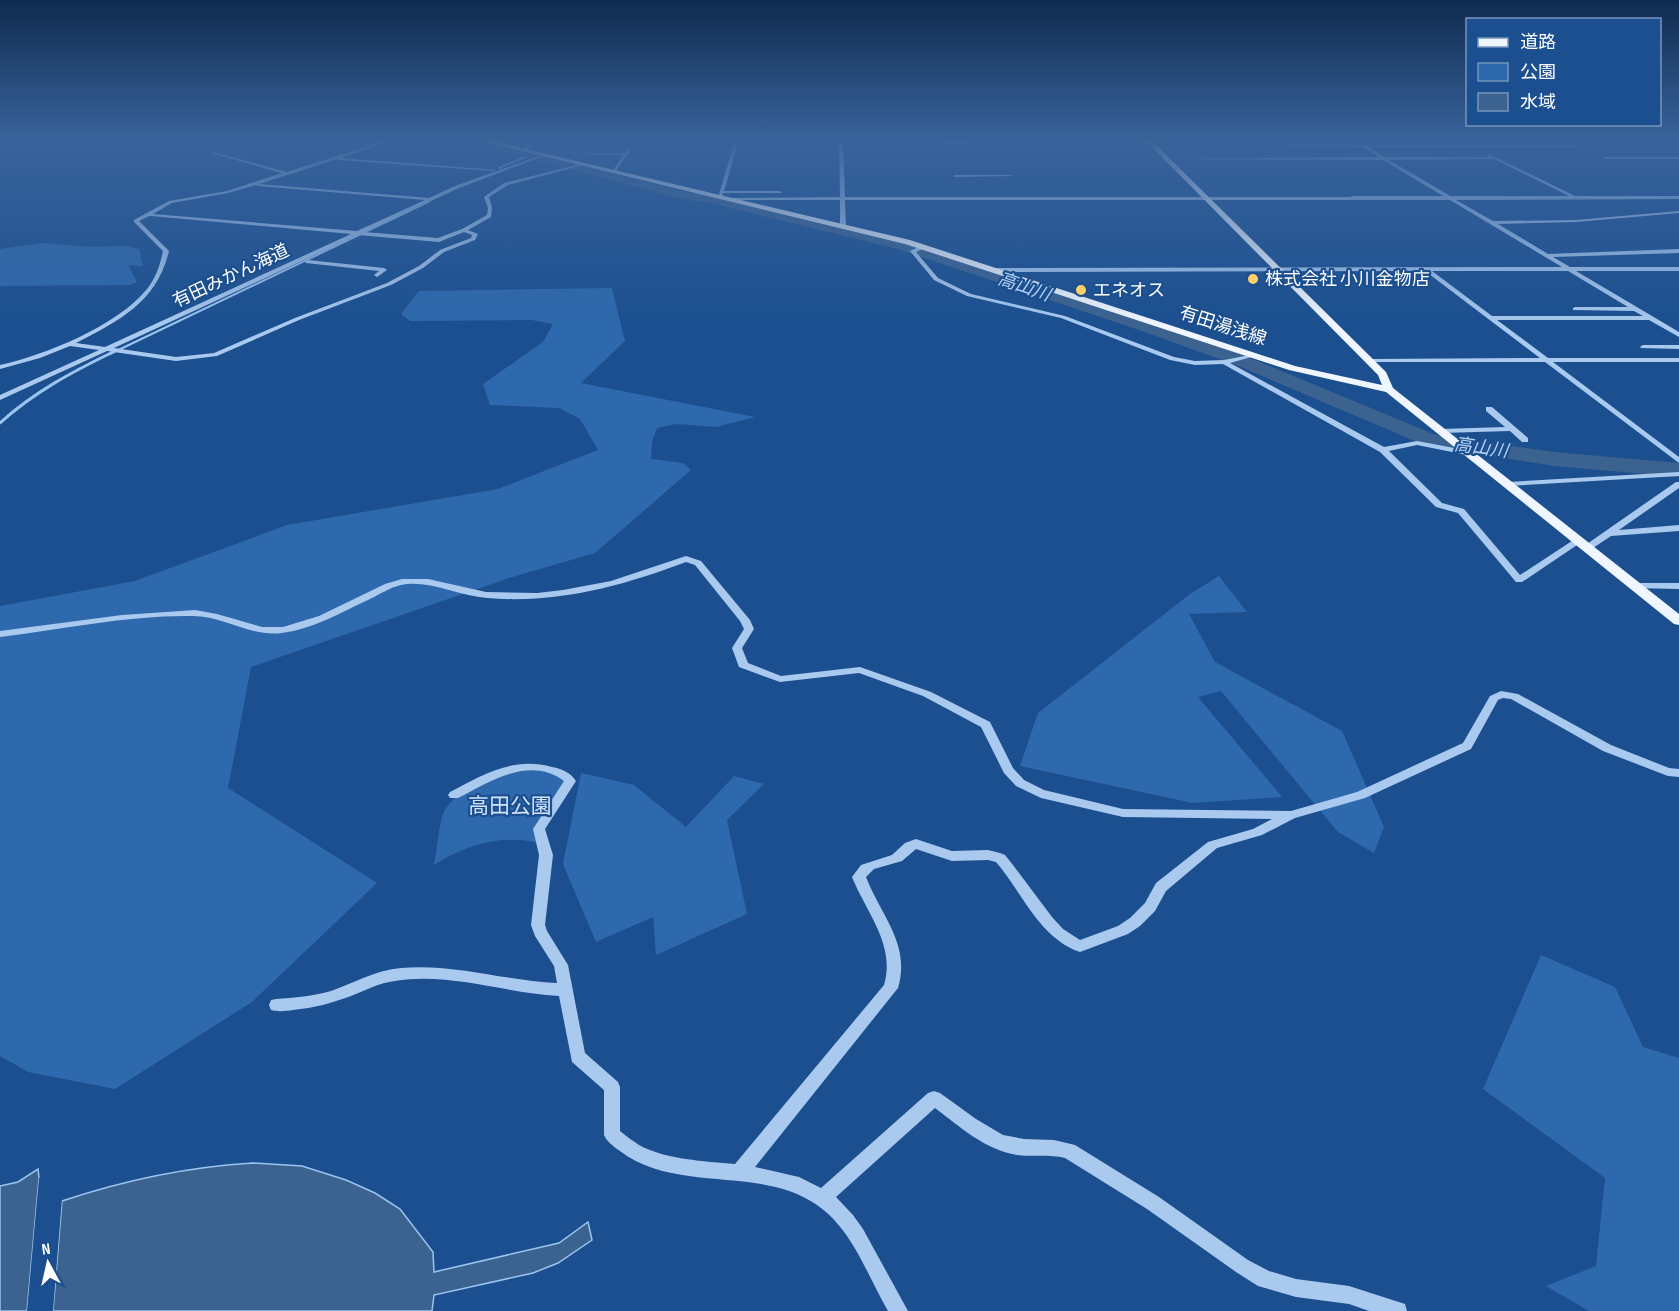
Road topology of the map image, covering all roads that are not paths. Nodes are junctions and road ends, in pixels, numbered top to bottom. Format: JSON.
{"nodes":[{"id":1,"x":175,"y":201,"type":"edge"},
{"id":2,"x":425,"y":201,"type":"edge"},
{"id":3,"x":434,"y":201,"type":"edge"},
{"id":4,"x":487,"y":201,"type":"edge"},
{"id":5,"x":734,"y":201,"type":"edge"},
{"id":6,"x":841,"y":201,"type":"edge"},
{"id":7,"x":1208,"y":201,"type":"edge"},
{"id":8,"x":1458,"y":201,"type":"edge"},
{"id":9,"x":1642,"y":201,"type":"edge"},
{"id":10,"x":1679,"y":212,"type":"edge"},
{"id":11,"x":151,"y":215,"type":"junction"},
{"id":12,"x":1492,"y":223,"type":"junction"},
{"id":13,"x":843,"y":227,"type":"junction"},
{"id":14,"x":464,"y":230,"type":"junction"},
{"id":15,"x":357,"y":233,"type":"junction"},
{"id":16,"x":366,"y":234,"type":"junction"},
{"id":17,"x":923,"y":247,"type":"junction"},
{"id":18,"x":1679,"y":251,"type":"edge"},
{"id":19,"x":1547,"y":256,"type":"junction"},
{"id":20,"x":308,"y":262,"type":"junction"},
{"id":21,"x":1275,"y":269,"type":"junction"},
{"id":22,"x":1426,"y":269,"type":"junction"},
{"id":23,"x":1569,"y":269,"type":"junction"},
{"id":24,"x":1679,"y":269,"type":"edge"},
{"id":25,"x":993,"y":270,"type":"junction"},
{"id":26,"x":377,"y":275,"type":"dead end"},
{"id":27,"x":1575,"y":309,"type":"dead end"},
{"id":28,"x":1636,"y":309,"type":"junction"},
{"id":29,"x":1491,"y":318,"type":"junction"},
{"id":30,"x":1650,"y":318,"type":"junction"},
{"id":31,"x":1679,"y":335,"type":"edge"},
{"id":32,"x":72,"y":344,"type":"junction"},
{"id":33,"x":1679,"y":346,"type":"edge"},
{"id":34,"x":1643,"y":347,"type":"dead end"},
{"id":35,"x":107,"y":350,"type":"junction"},
{"id":36,"x":119,"y":352,"type":"junction"},
{"id":37,"x":1253,"y":355,"type":"junction"},
{"id":38,"x":1547,"y":360,"type":"junction"},
{"id":39,"x":1679,"y":360,"type":"edge"},
{"id":40,"x":1369,"y":361,"type":"junction"},
{"id":41,"x":1228,"y":362,"type":"junction"},
{"id":42,"x":0,"y":367,"type":"edge"},
{"id":43,"x":1389,"y":390,"type":"junction"},
{"id":44,"x":0,"y":398,"type":"edge"},
{"id":45,"x":1489,"y":409,"type":"dead end"},
{"id":46,"x":1513,"y":429,"type":"junction"},
{"id":47,"x":1441,"y":431,"type":"junction"},
{"id":48,"x":1525,"y":440,"type":"dead end"},
{"id":49,"x":1463,"y":448,"type":"junction"},
{"id":50,"x":1383,"y":450,"type":"junction"},
{"id":51,"x":1679,"y":461,"type":"edge"},
{"id":52,"x":1679,"y":477,"type":"edge"},
{"id":53,"x":1507,"y":484,"type":"junction"},
{"id":54,"x":1679,"y":528,"type":"edge"},
{"id":55,"x":1610,"y":533,"type":"junction"},
{"id":56,"x":1583,"y":545,"type":"junction"},
{"id":57,"x":1635,"y":586,"type":"junction"},
{"id":58,"x":1679,"y":586,"type":"edge"},
{"id":59,"x":1679,"y":621,"type":"edge"},
{"id":60,"x":0,"y":634,"type":"edge"},
{"id":61,"x":1679,"y":773,"type":"edge"},
{"id":62,"x":454,"y":795,"type":"dead end"},
{"id":63,"x":1291,"y":815,"type":"junction"},
{"id":64,"x":564,"y":990,"type":"junction"},
{"id":65,"x":276,"y":1005,"type":"dead end"},
{"id":66,"x":740,"y":1172,"type":"junction"},
{"id":67,"x":822,"y":1198,"type":"junction"},
{"id":68,"x":898,"y":1311,"type":"edge"},
{"id":69,"x":1398,"y":1311,"type":"edge"}],
"edges":[{"from":1,"to":11,"type":"street"},
{"from":2,"to":15,"type":"street","name":"有田みかん海道"},
{"from":3,"to":16,"type":"street"},
{"from":4,"to":14,"type":"street"},
{"from":5,"to":13,"type":"main road","name":"有田湯浅線"},
{"from":6,"to":13,"type":"street"},
{"from":7,"to":21,"type":"main road"},
{"from":8,"to":12,"type":"street"},
{"from":9,"to":10,"type":"street"},
{"from":10,"to":12,"type":"street"},
{"from":11,"to":15,"type":"street"},
{"from":11,"to":32,"type":"street"},
{"from":12,"to":19,"type":"street"},
{"from":13,"to":17,"type":"main road","name":"有田湯浅線"},
{"from":14,"to":16,"type":"street"},
{"from":14,"to":36,"type":"street"},
{"from":15,"to":16,"type":"street"},
{"from":15,"to":35,"type":"street","name":"有田みかん海道"},
{"from":16,"to":20,"type":"street"},
{"from":17,"to":25,"type":"main road","name":"有田湯浅線"},
{"from":17,"to":41,"type":"street"},
{"from":18,"to":19,"type":"street"},
{"from":19,"to":23,"type":"street"},
{"from":20,"to":26,"type":"street"},
{"from":20,"to":36,"type":"street"},
{"from":21,"to":22,"type":"street"},
{"from":21,"to":25,"type":"street"},
{"from":21,"to":40,"type":"main road"},
{"from":22,"to":23,"type":"street"},
{"from":22,"to":29,"type":"street"},
{"from":23,"to":24,"type":"street"},
{"from":23,"to":28,"type":"street"},
{"from":25,"to":37,"type":"main road","name":"有田湯浅線"},
{"from":27,"to":28,"type":"street"},
{"from":28,"to":30,"type":"street"},
{"from":29,"to":30,"type":"street"},
{"from":29,"to":38,"type":"street"},
{"from":30,"to":31,"type":"street"},
{"from":32,"to":35,"type":"street"},
{"from":32,"to":42,"type":"street"},
{"from":33,"to":34,"type":"street"},
{"from":35,"to":36,"type":"street"},
{"from":35,"to":44,"type":"street","name":"有田みかん海道"},
{"from":37,"to":41,"type":"street"},
{"from":37,"to":43,"type":"main road","name":"有田湯浅線"},
{"from":38,"to":39,"type":"street"},
{"from":38,"to":40,"type":"street"},
{"from":38,"to":51,"type":"street"},
{"from":40,"to":43,"type":"main road"},
{"from":41,"to":50,"type":"street"},
{"from":43,"to":47,"type":"main road","name":"有田湯浅線"},
{"from":45,"to":46,"type":"street"},
{"from":46,"to":47,"type":"street"},
{"from":46,"to":48,"type":"street"},
{"from":47,"to":49,"type":"main road","name":"有田湯浅線"},
{"from":49,"to":50,"type":"street"},
{"from":49,"to":53,"type":"main road","name":"有田湯浅線"},
{"from":50,"to":56,"type":"street"},
{"from":52,"to":53,"type":"street"},
{"from":52,"to":55,"type":"street"},
{"from":53,"to":56,"type":"main road","name":"有田湯浅線"},
{"from":54,"to":55,"type":"street"},
{"from":55,"to":56,"type":"street"},
{"from":56,"to":57,"type":"main road","name":"有田湯浅線"},
{"from":57,"to":58,"type":"street"},
{"from":57,"to":59,"type":"main road","name":"有田湯浅線"},
{"from":60,"to":63,"type":"street"},
{"from":61,"to":63,"type":"street"},
{"from":62,"to":64,"type":"street"},
{"from":63,"to":66,"type":"street"},
{"from":64,"to":65,"type":"street"},
{"from":64,"to":66,"type":"street"},
{"from":66,"to":67,"type":"street"},
{"from":67,"to":68,"type":"street"},
{"from":67,"to":69,"type":"street"}]}
